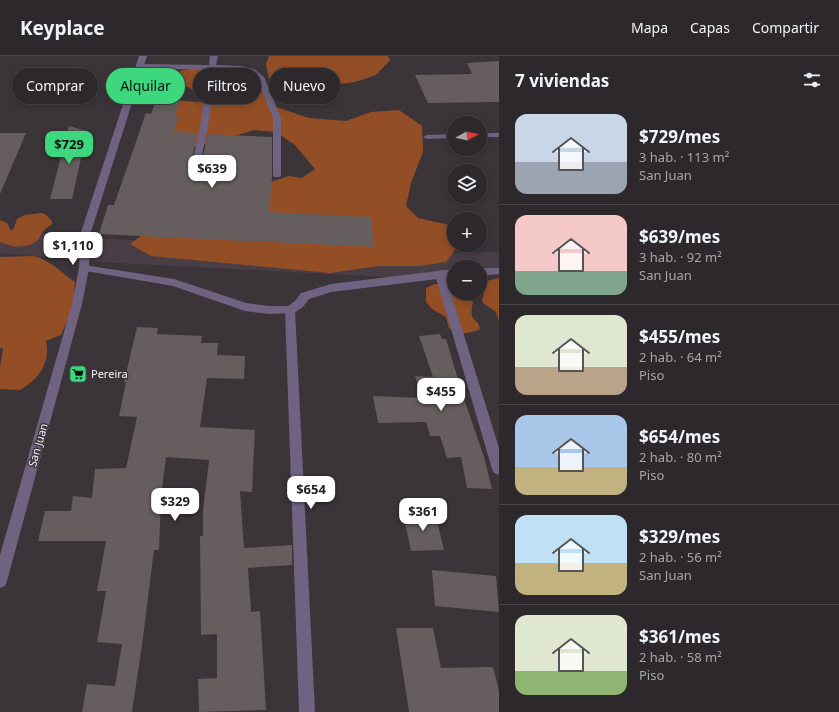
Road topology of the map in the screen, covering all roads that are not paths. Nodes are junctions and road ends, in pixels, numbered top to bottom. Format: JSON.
{"nodes":[{"id":1,"x":143,"y":56,"type":"edge"},
{"id":2,"x":214,"y":56,"type":"edge"},
{"id":3,"x":140,"y":66,"type":"junction"},
{"id":4,"x":212,"y":67,"type":"junction"},
{"id":5,"x":487,"y":135,"type":"edge"},
{"id":6,"x":499,"y":135,"type":"edge"},
{"id":7,"x":447,"y":136,"type":"edge"},
{"id":8,"x":427,"y":137,"type":"dead end"},
{"id":9,"x":194,"y":168,"type":"dead end"},
{"id":10,"x":277,"y":175,"type":"dead end"},
{"id":11,"x":84,"y":268,"type":"junction"},
{"id":12,"x":499,"y":271,"type":"edge"},
{"id":13,"x":487,"y":272,"type":"edge"},
{"id":14,"x":440,"y":274,"type":"junction"},
{"id":15,"x":447,"y":274,"type":"edge"},
{"id":16,"x":290,"y":310,"type":"junction"},
{"id":17,"x":499,"y":469,"type":"edge"},
{"id":18,"x":0,"y":581,"type":"edge"},
{"id":19,"x":307,"y":712,"type":"edge"}],
"edges":[{"from":1,"to":3,"type":"street","name":"San Juan"},
{"from":2,"to":4,"type":"street"},
{"from":3,"to":4,"type":"street"},
{"from":3,"to":11,"type":"street","name":"San Juan"},
{"from":4,"to":9,"type":"street"},
{"from":4,"to":10,"type":"street"},
{"from":5,"to":6,"type":"street"},
{"from":7,"to":8,"type":"street"},
{"from":11,"to":16,"type":"street"},
{"from":11,"to":18,"type":"street","name":"San Juan"},
{"from":12,"to":13,"type":"street"},
{"from":14,"to":15,"type":"street"},
{"from":14,"to":16,"type":"street"},
{"from":14,"to":17,"type":"street"},
{"from":16,"to":19,"type":"street"}]}
